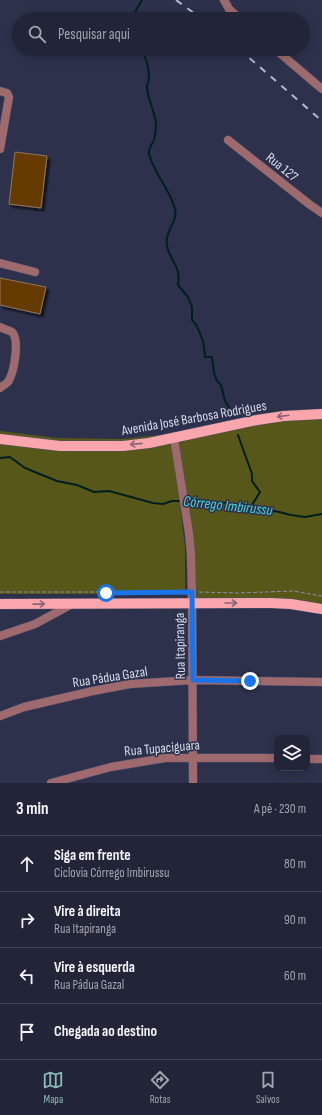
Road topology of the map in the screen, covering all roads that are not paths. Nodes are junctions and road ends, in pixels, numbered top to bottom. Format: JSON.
{"nodes":[{"id":1,"x":224,"y":0,"type":"edge"},
{"id":2,"x":232,"y":12,"type":"edge"},
{"id":3,"x":283,"y":56,"type":"edge"},
{"id":4,"x":322,"y":89,"type":"edge"},
{"id":5,"x":0,"y":91,"type":"edge"},
{"id":6,"x":228,"y":140,"type":"dead end"},
{"id":7,"x":0,"y":149,"type":"edge"},
{"id":8,"x":322,"y":213,"type":"edge"},
{"id":9,"x":0,"y":263,"type":"edge"},
{"id":10,"x":36,"y":272,"type":"dead end"},
{"id":11,"x":0,"y":327,"type":"edge"},
{"id":12,"x":0,"y":388,"type":"edge"},
{"id":13,"x":322,"y":414,"type":"edge"},
{"id":14,"x":174,"y":438,"type":"junction"},
{"id":15,"x":0,"y":439,"type":"edge"},
{"id":16,"x":75,"y":603,"type":"junction"},
{"id":17,"x":192,"y":603,"type":"junction"},
{"id":18,"x":0,"y":604,"type":"edge"},
{"id":19,"x":322,"y":609,"type":"edge"},
{"id":20,"x":0,"y":636,"type":"edge"},
{"id":21,"x":193,"y":680,"type":"junction"},
{"id":22,"x":322,"y":682,"type":"edge"},
{"id":23,"x":0,"y":716,"type":"edge"},
{"id":24,"x":194,"y":757,"type":"junction"},
{"id":25,"x":274,"y":758,"type":"edge"},
{"id":26,"x":310,"y":759,"type":"edge"},
{"id":27,"x":322,"y":759,"type":"edge"},
{"id":28,"x":51,"y":783,"type":"edge"},
{"id":29,"x":193,"y":783,"type":"edge"}],
"edges":[{"from":1,"to":2,"type":"street"},
{"from":3,"to":4,"type":"street"},
{"from":5,"to":7,"type":"street"},
{"from":6,"to":8,"type":"street","name":"Rua 127"},
{"from":9,"to":10,"type":"street"},
{"from":11,"to":12,"type":"street"},
{"from":13,"to":14,"type":"main road","name":"Avenida José Barbosa Rodrigues","one_way":true},
{"from":14,"to":15,"type":"main road","name":"Avenida José Barbosa Rodrigues","one_way":true},
{"from":14,"to":17,"type":"street","name":"Rua Itapiranga"},
{"from":16,"to":17,"type":"main road"},
{"from":18,"to":16,"type":"main road","one_way":true},
{"from":16,"to":20,"type":"street"},
{"from":17,"to":19,"type":"main road","one_way":true},
{"from":17,"to":21,"type":"street","name":"Rua Itapiranga"},
{"from":21,"to":22,"type":"street","name":"Rua Pádua Gazal"},
{"from":21,"to":23,"type":"street","name":"Rua Pádua Gazal"},
{"from":21,"to":24,"type":"street","name":"Rua Itapiranga"},
{"from":24,"to":25,"type":"street","name":"Rua Tupaciguara"},
{"from":24,"to":28,"type":"street","name":"Rua Tupaciguara"},
{"from":24,"to":29,"type":"street","name":"Rua Itapiranga"},
{"from":26,"to":27,"type":"street"}]}
